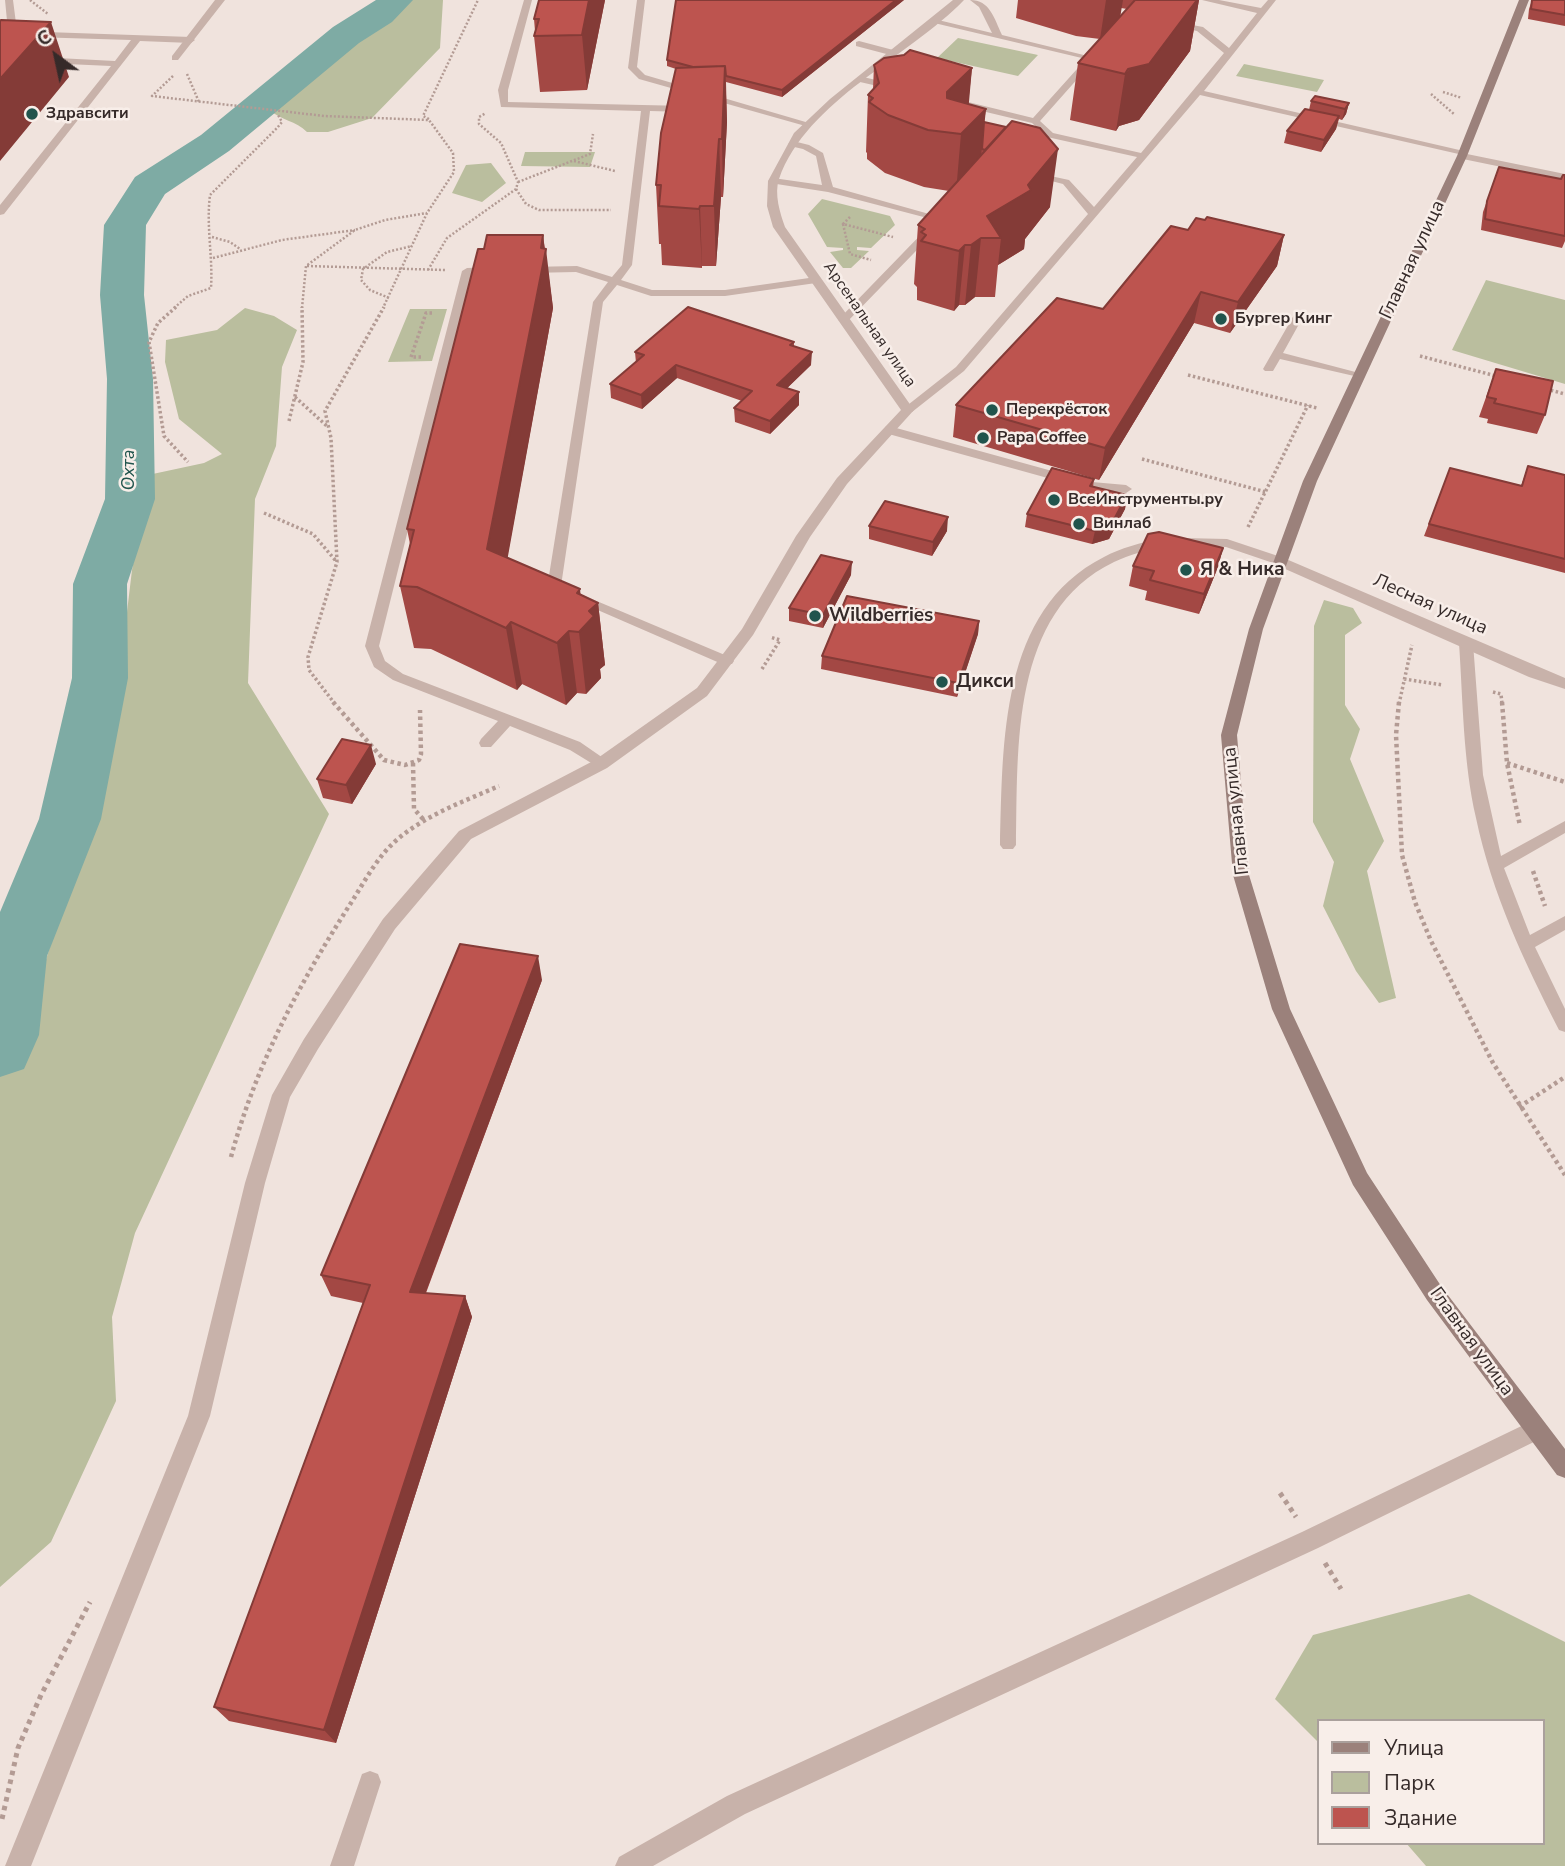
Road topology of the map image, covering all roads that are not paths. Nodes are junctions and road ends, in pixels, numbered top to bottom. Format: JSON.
{"nodes":[{"id":1,"x":9,"y":0,"type":"edge"},
{"id":2,"x":220,"y":0,"type":"edge"},
{"id":3,"x":528,"y":0,"type":"edge"},
{"id":4,"x":640,"y":0,"type":"edge"},
{"id":5,"x":959,"y":0,"type":"edge"},
{"id":6,"x":974,"y":0,"type":"edge"},
{"id":7,"x":1206,"y":0,"type":"edge"},
{"id":8,"x":1272,"y":0,"type":"edge"},
{"id":9,"x":1524,"y":0,"type":"edge"},
{"id":10,"x":1262,"y":11,"type":"junction"},
{"id":11,"x":1161,"y":21,"type":"edge"},
{"id":12,"x":934,"y":22,"type":"junction"},
{"id":13,"x":0,"y":33,"type":"edge"},
{"id":14,"x":13,"y":33,"type":"junction"},
{"id":15,"x":998,"y":36,"type":"junction"},
{"id":16,"x":138,"y":37,"type":"junction"},
{"id":17,"x":191,"y":40,"type":"junction"},
{"id":18,"x":859,"y":44,"type":"dead end"},
{"id":19,"x":1228,"y":52,"type":"junction"},
{"id":20,"x":894,"y":53,"type":"junction"},
{"id":21,"x":0,"y":58,"type":"edge"},
{"id":22,"x":175,"y":58,"type":"road end"},
{"id":23,"x":118,"y":64,"type":"junction"},
{"id":24,"x":863,"y":80,"type":"junction"},
{"id":25,"x":1230,"y":88,"type":"dead end"},
{"id":26,"x":901,"y":89,"type":"edge"},
{"id":27,"x":1198,"y":92,"type":"junction"},
{"id":28,"x":1224,"y":97,"type":"junction"},
{"id":29,"x":715,"y":99,"type":"junction"},
{"id":30,"x":952,"y":101,"type":"edge"},
{"id":31,"x":646,"y":108,"type":"junction"},
{"id":32,"x":990,"y":110,"type":"junction"},
{"id":33,"x":981,"y":119,"type":"dead end"},
{"id":34,"x":1035,"y":121,"type":"junction"},
{"id":35,"x":806,"y":125,"type":"junction"},
{"id":36,"x":793,"y":144,"type":"junction"},
{"id":37,"x":1462,"y":154,"type":"junction"},
{"id":38,"x":1143,"y":156,"type":"junction"},
{"id":39,"x":1027,"y":172,"type":"edge"},
{"id":40,"x":1565,"y":177,"type":"edge"},
{"id":41,"x":773,"y":181,"type":"junction"},
{"id":42,"x":828,"y":188,"type":"junction"},
{"id":43,"x":0,"y":212,"type":"edge"},
{"id":44,"x":1094,"y":214,"type":"junction"},
{"id":45,"x":816,"y":281,"type":"junction"},
{"id":46,"x":613,"y":282,"type":"junction"},
{"id":47,"x":1299,"y":315,"type":"dead end"},
{"id":48,"x":843,"y":320,"type":"junction"},
{"id":49,"x":1277,"y":355,"type":"junction"},
{"id":50,"x":1269,"y":369,"type":"dead end"},
{"id":51,"x":1359,"y":376,"type":"junction"},
{"id":52,"x":908,"y":410,"type":"junction"},
{"id":53,"x":890,"y":430,"type":"junction"},
{"id":54,"x":1126,"y":489,"type":"dead end"},
{"id":55,"x":1279,"y":561,"type":"junction"},
{"id":56,"x":1466,"y":643,"type":"junction"},
{"id":57,"x":727,"y":661,"type":"junction"},
{"id":58,"x":1565,"y":684,"type":"edge"},
{"id":59,"x":508,"y":720,"type":"junction"},
{"id":60,"x":486,"y":743,"type":"dead end"},
{"id":61,"x":601,"y":764,"type":"junction"},
{"id":62,"x":1565,"y":825,"type":"edge"},
{"id":63,"x":1008,"y":845,"type":"dead end"},
{"id":64,"x":1496,"y":866,"type":"junction"},
{"id":65,"x":1565,"y":922,"type":"edge"},
{"id":66,"x":1525,"y":946,"type":"junction"},
{"id":67,"x":1565,"y":1025,"type":"edge"},
{"id":68,"x":1536,"y":1430,"type":"junction"},
{"id":69,"x":1565,"y":1466,"type":"edge"},
{"id":70,"x":370,"y":1782,"type":"dead end"},
{"id":71,"x":18,"y":1866,"type":"edge"},
{"id":72,"x":342,"y":1866,"type":"edge"},
{"id":73,"x":628,"y":1866,"type":"edge"}],
"edges":[{"from":1,"to":14,"type":"lane"},
{"from":2,"to":17,"type":"street"},
{"from":3,"to":31,"type":"lane"},
{"from":4,"to":29,"type":"lane"},
{"from":5,"to":12,"type":"street"},
{"from":6,"to":15,"type":"lane"},
{"from":7,"to":10,"type":"lane"},
{"from":8,"to":10,"type":"lane"},
{"from":9,"to":37,"type":"main road","name":"Главная улица"},
{"from":10,"to":19,"type":"lane"},
{"from":11,"to":19,"type":"lane"},
{"from":12,"to":15,"type":"lane"},
{"from":12,"to":20,"type":"street"},
{"from":13,"to":14,"type":"lane"},
{"from":14,"to":16,"type":"lane"},
{"from":15,"to":34,"type":"lane"},
{"from":16,"to":17,"type":"lane"},
{"from":16,"to":23,"type":"lane"},
{"from":17,"to":22,"type":"street"},
{"from":18,"to":20,"type":"lane"},
{"from":19,"to":27,"type":"lane"},
{"from":20,"to":24,"type":"street"},
{"from":21,"to":23,"type":"lane"},
{"from":23,"to":43,"type":"lane"},
{"from":24,"to":26,"type":"lane"},
{"from":24,"to":35,"type":"street"},
{"from":25,"to":28,"type":"lane"},
{"from":27,"to":28,"type":"lane"},
{"from":27,"to":38,"type":"lane"},
{"from":28,"to":37,"type":"lane"},
{"from":29,"to":31,"type":"lane"},
{"from":29,"to":35,"type":"lane"},
{"from":30,"to":32,"type":"lane"},
{"from":31,"to":46,"type":"lane"},
{"from":32,"to":33,"type":"lane"},
{"from":32,"to":34,"type":"lane"},
{"from":34,"to":38,"type":"lane"},
{"from":35,"to":36,"type":"street"},
{"from":36,"to":41,"type":"street"},
{"from":36,"to":42,"type":"lane"},
{"from":37,"to":40,"type":"street"},
{"from":37,"to":51,"type":"main road","name":"Главная улица"},
{"from":38,"to":44,"type":"lane"},
{"from":39,"to":44,"type":"lane"},
{"from":41,"to":42,"type":"lane"},
{"from":41,"to":45,"type":"street","name":"Арсенальная улица"},
{"from":42,"to":48,"type":"lane"},
{"from":44,"to":52,"type":"lane"},
{"from":45,"to":46,"type":"lane"},
{"from":45,"to":48,"type":"street","name":"Арсенальная улица"},
{"from":46,"to":57,"type":"lane"},
{"from":46,"to":59,"type":"lane"},
{"from":47,"to":49,"type":"lane"},
{"from":48,"to":52,"type":"street","name":"Арсенальная улица"},
{"from":49,"to":50,"type":"lane"},
{"from":49,"to":51,"type":"lane"},
{"from":51,"to":55,"type":"main road","name":"Главная улица"},
{"from":52,"to":53,"type":"street","name":"Арсенальная улица"},
{"from":53,"to":54,"type":"lane"},
{"from":53,"to":57,"type":"street","name":"Арсенальная улица"},
{"from":55,"to":56,"type":"street","name":"Лесная улица"},
{"from":55,"to":63,"type":"lane"},
{"from":55,"to":68,"type":"main road","name":"Главная улица"},
{"from":56,"to":58,"type":"street","name":"Лесная улица"},
{"from":56,"to":64,"type":"lane"},
{"from":57,"to":61,"type":"street","name":"Арсенальная улица"},
{"from":59,"to":60,"type":"lane"},
{"from":59,"to":61,"type":"lane"},
{"from":61,"to":71,"type":"street","name":"Арсенальная улица"},
{"from":62,"to":64,"type":"lane"},
{"from":64,"to":66,"type":"lane"},
{"from":65,"to":66,"type":"lane"},
{"from":66,"to":67,"type":"lane"},
{"from":68,"to":69,"type":"main road","name":"Главная улица"},
{"from":68,"to":73,"type":"street"},
{"from":70,"to":72,"type":"lane"}]}
